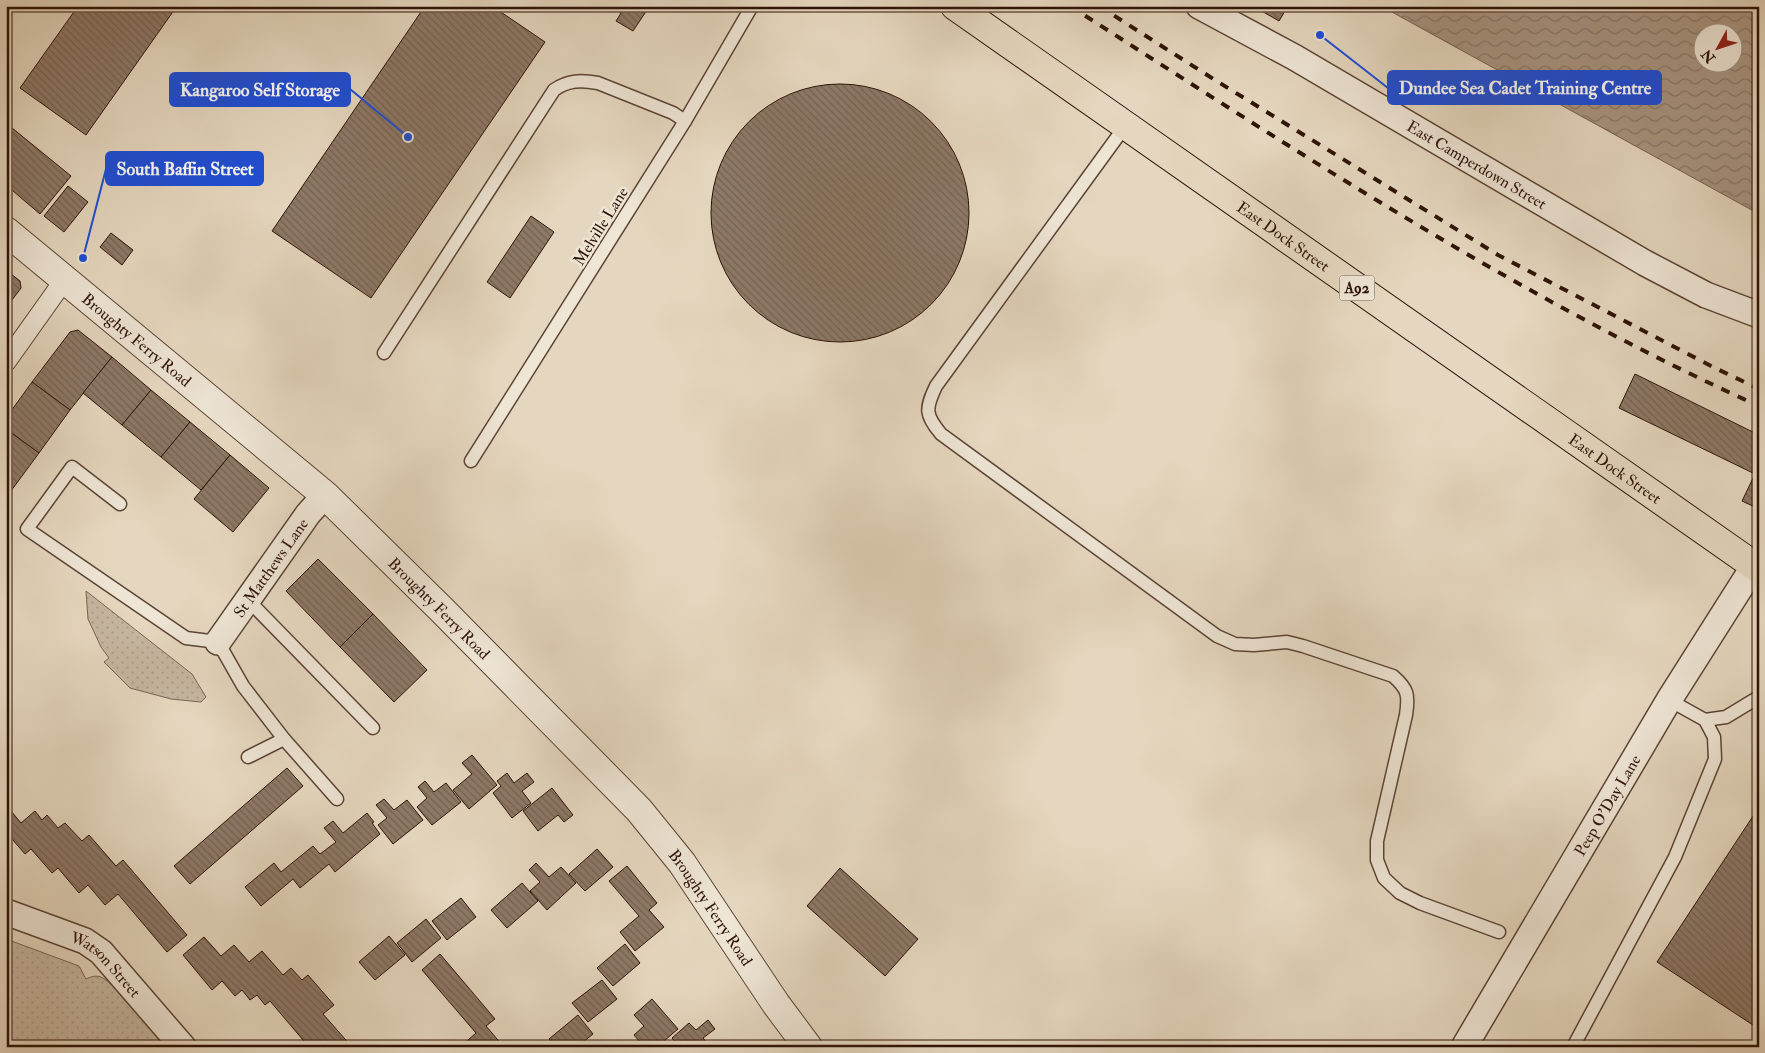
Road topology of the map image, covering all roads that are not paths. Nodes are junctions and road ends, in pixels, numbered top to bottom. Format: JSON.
{"nodes":[{"id":1,"x":752,"y":6,"type":"edge"},
{"id":2,"x":955,"y":6,"type":"edge"},
{"id":3,"x":1199,"y":6,"type":"edge"},
{"id":4,"x":686,"y":121,"type":"junction"},
{"id":5,"x":1126,"y":125,"type":"junction"},
{"id":6,"x":6,"y":231,"type":"edge"},
{"id":7,"x":66,"y":279,"type":"junction"},
{"id":8,"x":1759,"y":315,"type":"edge"},
{"id":9,"x":384,"y":353,"type":"dead end"},
{"id":10,"x":6,"y":362,"type":"edge"},
{"id":11,"x":471,"y":461,"type":"dead end"},
{"id":12,"x":325,"y":495,"type":"junction"},
{"id":13,"x":120,"y":504,"type":"dead end"},
{"id":14,"x":1756,"y":567,"type":"edge"},
{"id":15,"x":248,"y":600,"type":"junction"},
{"id":16,"x":218,"y":642,"type":"junction"},
{"id":17,"x":1759,"y":697,"type":"edge"},
{"id":18,"x":1669,"y":700,"type":"junction"},
{"id":19,"x":1705,"y":720,"type":"junction"},
{"id":20,"x":373,"y":728,"type":"dead end"},
{"id":21,"x":284,"y":739,"type":"junction"},
{"id":22,"x":248,"y":757,"type":"dead end"},
{"id":23,"x":337,"y":798,"type":"dead end"},
{"id":24,"x":6,"y":912,"type":"edge"},
{"id":25,"x":1499,"y":932,"type":"dead end"},
{"id":26,"x":183,"y":1047,"type":"edge"},
{"id":27,"x":808,"y":1047,"type":"edge"},
{"id":28,"x":1464,"y":1047,"type":"edge"},
{"id":29,"x":1573,"y":1047,"type":"edge"}],
"edges":[{"from":1,"to":4,"type":"lane","name":"Melville Lane"},
{"from":2,"to":5,"type":"highway","name":"East Dock Street","number":"A92"},
{"from":3,"to":8,"type":"street","name":"East Camperdown Street"},
{"from":4,"to":9,"type":"lane"},
{"from":4,"to":11,"type":"lane","name":"Melville Lane"},
{"from":5,"to":14,"type":"highway","name":"East Dock Street","number":"A92"},
{"from":5,"to":25,"type":"lane"},
{"from":6,"to":7,"type":"street","name":"Broughty Ferry Road"},
{"from":7,"to":10,"type":"street"},
{"from":7,"to":12,"type":"street","name":"Broughty Ferry Road"},
{"from":12,"to":15,"type":"street","name":"St Matthews Lane"},
{"from":12,"to":27,"type":"street","name":"Broughty Ferry Road"},
{"from":13,"to":16,"type":"lane"},
{"from":14,"to":18,"type":"street","name":"Peep O'Day Lane"},
{"from":15,"to":16,"type":"street","name":"St Matthews Lane"},
{"from":15,"to":20,"type":"lane"},
{"from":16,"to":21,"type":"lane"},
{"from":17,"to":19,"type":"lane"},
{"from":18,"to":19,"type":"lane"},
{"from":18,"to":28,"type":"street","name":"Peep O'Day Lane"},
{"from":19,"to":29,"type":"lane"},
{"from":21,"to":22,"type":"lane"},
{"from":21,"to":23,"type":"lane"},
{"from":24,"to":26,"type":"street","name":"Watson Street"}]}
